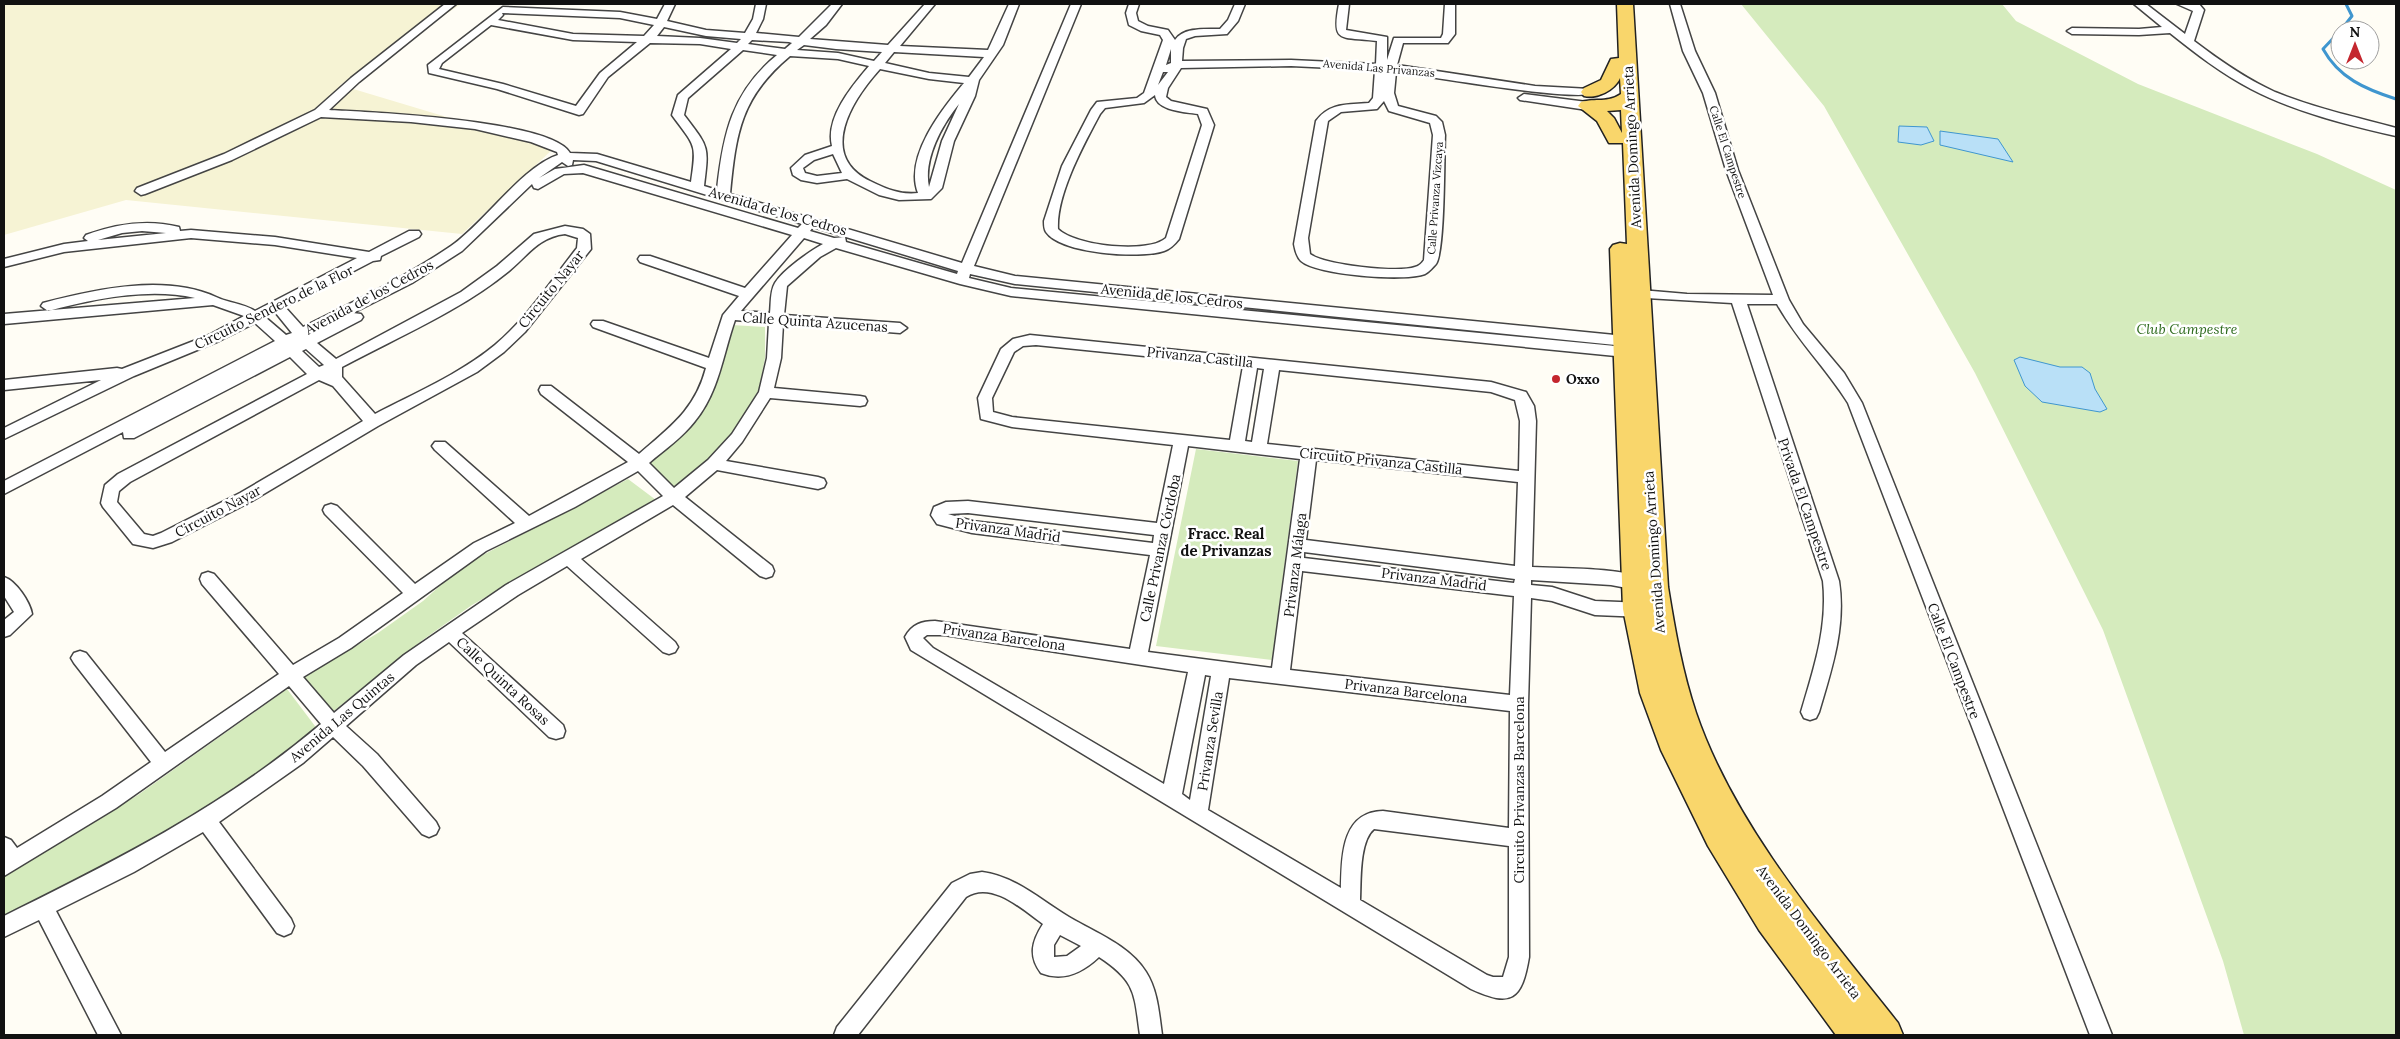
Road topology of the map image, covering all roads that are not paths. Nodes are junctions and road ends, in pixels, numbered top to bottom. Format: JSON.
{"nodes":[{"id":1,"x":451,"y":4,"type":"edge"},
{"id":2,"x":670,"y":4,"type":"edge"},
{"id":3,"x":761,"y":4,"type":"edge"},
{"id":4,"x":838,"y":4,"type":"edge"},
{"id":5,"x":930,"y":4,"type":"edge"},
{"id":6,"x":1014,"y":4,"type":"edge"},
{"id":7,"x":1076,"y":4,"type":"edge"},
{"id":8,"x":1134,"y":4,"type":"edge"},
{"id":9,"x":1240,"y":4,"type":"edge"},
{"id":10,"x":1344,"y":4,"type":"edge"},
{"id":11,"x":1450,"y":4,"type":"edge"},
{"id":12,"x":1614,"y":4,"type":"edge"},
{"id":13,"x":1625,"y":4,"type":"edge"},
{"id":14,"x":1675,"y":4,"type":"edge"},
{"id":15,"x":2138,"y":4,"type":"edge"},
{"id":16,"x":2182,"y":4,"type":"edge"},
{"id":17,"x":506,"y":7,"type":"edge"},
{"id":18,"x":491,"y":22,"type":"junction"},
{"id":19,"x":661,"y":23,"type":"junction"},
{"id":20,"x":2173,"y":29,"type":"junction"},
{"id":21,"x":2072,"y":31,"type":"dead end"},
{"id":22,"x":749,"y":36,"type":"junction"},
{"id":23,"x":648,"y":40,"type":"junction"},
{"id":24,"x":2189,"y":40,"type":"junction"},
{"id":25,"x":804,"y":41,"type":"junction"},
{"id":26,"x":740,"y":47,"type":"junction"},
{"id":27,"x":892,"y":50,"type":"junction"},
{"id":28,"x":788,"y":52,"type":"junction"},
{"id":29,"x":992,"y":54,"type":"junction"},
{"id":30,"x":1617,"y":63,"type":"junction"},
{"id":31,"x":879,"y":65,"type":"junction"},
{"id":32,"x":1170,"y":65,"type":"junction"},
{"id":33,"x":1386,"y":72,"type":"junction"},
{"id":34,"x":974,"y":81,"type":"junction"},
{"id":35,"x":1586,"y":99,"type":"junction"},
{"id":36,"x":1623,"y":100,"type":"junction"},
{"id":37,"x":319,"y":113,"type":"junction"},
{"id":38,"x":2396,"y":132,"type":"edge"},
{"id":39,"x":1616,"y":139,"type":"junction"},
{"id":40,"x":836,"y":149,"type":"junction"},
{"id":41,"x":715,"y":151,"type":"junction"},
{"id":42,"x":569,"y":162,"type":"junction"},
{"id":43,"x":848,"y":175,"type":"junction"},
{"id":44,"x":697,"y":188,"type":"junction"},
{"id":45,"x":141,"y":191,"type":"dead end"},
{"id":46,"x":723,"y":196,"type":"junction"},
{"id":47,"x":926,"y":196,"type":"junction"},
{"id":48,"x":812,"y":221,"type":"junction"},
{"id":49,"x":800,"y":233,"type":"junction"},
{"id":50,"x":853,"y":233,"type":"junction"},
{"id":51,"x":414,"y":234,"type":"dead end"},
{"id":52,"x":836,"y":243,"type":"junction"},
{"id":53,"x":375,"y":257,"type":"junction"},
{"id":54,"x":645,"y":259,"type":"dead end"},
{"id":55,"x":4,"y":263,"type":"edge"},
{"id":56,"x":772,"y":268,"type":"junction"},
{"id":57,"x":790,"y":274,"type":"junction"},
{"id":58,"x":964,"y":274,"type":"junction"},
{"id":59,"x":748,"y":294,"type":"junction"},
{"id":60,"x":1631,"y":294,"type":"junction"},
{"id":61,"x":1738,"y":299,"type":"junction"},
{"id":62,"x":1782,"y":300,"type":"junction"},
{"id":63,"x":277,"y":306,"type":"junction"},
{"id":64,"x":730,"y":315,"type":"junction"},
{"id":65,"x":257,"y":316,"type":"junction"},
{"id":66,"x":8,"y":318,"type":"edge"},
{"id":67,"x":777,"y":318,"type":"junction"},
{"id":68,"x":598,"y":324,"type":"dead end"},
{"id":69,"x":900,"y":328,"type":"dead end"},
{"id":70,"x":304,"y":338,"type":"junction"},
{"id":71,"x":290,"y":346,"type":"junction"},
{"id":72,"x":1633,"y":347,"type":"junction"},
{"id":73,"x":1251,"y":363,"type":"junction"},
{"id":74,"x":714,"y":365,"type":"junction"},
{"id":75,"x":1272,"y":365,"type":"junction"},
{"id":76,"x":130,"y":372,"type":"junction"},
{"id":77,"x":336,"y":373,"type":"junction"},
{"id":78,"x":319,"y":375,"type":"junction"},
{"id":79,"x":4,"y":385,"type":"edge"},
{"id":80,"x":546,"y":390,"type":"dead end"},
{"id":81,"x":766,"y":392,"type":"junction"},
{"id":82,"x":860,"y":401,"type":"dead end"},
{"id":83,"x":373,"y":422,"type":"junction"},
{"id":84,"x":4,"y":434,"type":"edge"},
{"id":85,"x":1182,"y":440,"type":"junction"},
{"id":86,"x":1237,"y":444,"type":"junction"},
{"id":87,"x":440,"y":446,"type":"dead end"},
{"id":88,"x":1259,"y":446,"type":"junction"},
{"id":89,"x":1309,"y":453,"type":"junction"},
{"id":90,"x":639,"y":463,"type":"junction"},
{"id":91,"x":714,"y":464,"type":"junction"},
{"id":92,"x":1525,"y":477,"type":"junction"},
{"id":93,"x":818,"y":483,"type":"dead end"},
{"id":94,"x":4,"y":488,"type":"edge"},
{"id":95,"x":674,"y":496,"type":"junction"},
{"id":96,"x":4,"y":502,"type":"edge"},
{"id":97,"x":330,"y":510,"type":"dead end"},
{"id":98,"x":526,"y":523,"type":"junction"},
{"id":99,"x":1165,"y":530,"type":"junction"},
{"id":100,"x":1298,"y":545,"type":"junction"},
{"id":101,"x":1160,"y":550,"type":"junction"},
{"id":102,"x":569,"y":558,"type":"junction"},
{"id":103,"x":1296,"y":564,"type":"junction"},
{"id":104,"x":766,"y":571,"type":"dead end"},
{"id":105,"x":1570,"y":576,"type":"junction"},
{"id":106,"x":208,"y":579,"type":"dead end"},
{"id":107,"x":1522,"y":581,"type":"junction"},
{"id":108,"x":4,"y":584,"type":"edge"},
{"id":109,"x":414,"y":594,"type":"junction"},
{"id":110,"x":1645,"y":597,"type":"junction"},
{"id":111,"x":1570,"y":600,"type":"junction"},
{"id":112,"x":4,"y":630,"type":"edge"},
{"id":113,"x":450,"y":632,"type":"junction"},
{"id":114,"x":669,"y":647,"type":"dead end"},
{"id":115,"x":1138,"y":655,"type":"junction"},
{"id":116,"x":80,"y":658,"type":"dead end"},
{"id":117,"x":1198,"y":666,"type":"junction"},
{"id":118,"x":1222,"y":670,"type":"junction"},
{"id":119,"x":291,"y":675,"type":"junction"},
{"id":120,"x":1280,"y":676,"type":"junction"},
{"id":121,"x":1519,"y":704,"type":"junction"},
{"id":122,"x":1810,"y":712,"type":"dead end"},
{"id":123,"x":333,"y":725,"type":"junction"},
{"id":124,"x":556,"y":731,"type":"dead end"},
{"id":125,"x":163,"y":764,"type":"junction"},
{"id":126,"x":1171,"y":798,"type":"junction"},
{"id":127,"x":1198,"y":813,"type":"junction"},
{"id":128,"x":206,"y":820,"type":"junction"},
{"id":129,"x":429,"y":828,"type":"dead end"},
{"id":130,"x":1518,"y":838,"type":"junction"},
{"id":131,"x":7,"y":857,"type":"edge"},
{"id":132,"x":1350,"y":906,"type":"junction"},
{"id":133,"x":43,"y":908,"type":"junction"},
{"id":134,"x":1058,"y":921,"type":"junction"},
{"id":135,"x":284,"y":926,"type":"dead end"},
{"id":136,"x":4,"y":927,"type":"edge"},
{"id":137,"x":1097,"y":944,"type":"junction"},
{"id":138,"x":1508,"y":988,"type":"joint"},
{"id":139,"x":110,"y":1035,"type":"edge"},
{"id":140,"x":845,"y":1035,"type":"edge"},
{"id":141,"x":1151,"y":1035,"type":"edge"},
{"id":142,"x":1857,"y":1035,"type":"edge"},
{"id":143,"x":1886,"y":1035,"type":"edge"},
{"id":144,"x":2100,"y":1035,"type":"edge"}],
"edges":[{"from":1,"to":37,"type":"street"},
{"from":2,"to":19,"type":"street"},
{"from":3,"to":22,"type":"street"},
{"from":4,"to":25,"type":"street"},
{"from":5,"to":27,"type":"street"},
{"from":6,"to":29,"type":"street"},
{"from":7,"to":58,"type":"street"},
{"from":8,"to":32,"type":"street"},
{"from":9,"to":32,"type":"street"},
{"from":10,"to":33,"type":"street"},
{"from":11,"to":33,"type":"street"},
{"from":12,"to":30,"type":"main road","name":"Avenida Domingo Arrieta"},
{"from":13,"to":36,"type":"main road","name":"Avenida Domingo Arrieta"},
{"from":14,"to":62,"type":"street","name":"Calle El Campestre"},
{"from":15,"to":20,"type":"street"},
{"from":16,"to":24,"type":"street"},
{"from":17,"to":18,"type":"street"},
{"from":17,"to":19,"type":"street"},
{"from":18,"to":23,"type":"street"},
{"from":18,"to":23,"type":"street"},
{"from":19,"to":22,"type":"street"},
{"from":19,"to":23,"type":"street"},
{"from":20,"to":21,"type":"street"},
{"from":20,"to":24,"type":"street"},
{"from":22,"to":25,"type":"street"},
{"from":22,"to":26,"type":"street"},
{"from":23,"to":26,"type":"street"},
{"from":24,"to":38,"type":"street"},
{"from":25,"to":27,"type":"street"},
{"from":25,"to":28,"type":"street"},
{"from":26,"to":28,"type":"street"},
{"from":26,"to":41,"type":"street"},
{"from":27,"to":29,"type":"street"},
{"from":27,"to":31,"type":"street"},
{"from":28,"to":31,"type":"street"},
{"from":28,"to":41,"type":"street"},
{"from":29,"to":34,"type":"street"},
{"from":30,"to":35,"type":"main road"},
{"from":30,"to":36,"type":"main road","name":"Avenida Domingo Arrieta"},
{"from":31,"to":34,"type":"street"},
{"from":31,"to":40,"type":"street"},
{"from":32,"to":32,"type":"street"},
{"from":32,"to":33,"type":"street","name":"Avenida Las Privanzas"},
{"from":33,"to":33,"type":"street","name":"Calle Privanza Vizcaya"},
{"from":33,"to":35,"type":"street","name":"Avenida Las Privanzas"},
{"from":34,"to":47,"type":"street"},
{"from":34,"to":47,"type":"street"},
{"from":35,"to":36,"type":"main road"},
{"from":35,"to":39,"type":"main road"},
{"from":36,"to":39,"type":"main road","name":"Avenida Domingo Arrieta"},
{"from":36,"to":60,"type":"main road","name":"Avenida Domingo Arrieta"},
{"from":37,"to":42,"type":"street"},
{"from":37,"to":45,"type":"street"},
{"from":39,"to":60,"type":"main road","name":"Avenida Domingo Arrieta"},
{"from":40,"to":43,"type":"street"},
{"from":40,"to":43,"type":"street"},
{"from":41,"to":44,"type":"street"},
{"from":41,"to":46,"type":"street"},
{"from":42,"to":44,"type":"street","name":"Avenida de los Cedros"},
{"from":42,"to":49,"type":"street","name":"Avenida de los Cedros"},
{"from":42,"to":70,"type":"street","name":"Avenida de los Cedros"},
{"from":43,"to":47,"type":"street"},
{"from":44,"to":46,"type":"street","name":"Avenida de los Cedros"},
{"from":46,"to":48,"type":"street","name":"Avenida de los Cedros"},
{"from":48,"to":49,"type":"street"},
{"from":48,"to":50,"type":"street","name":"Avenida de los Cedros"},
{"from":49,"to":52,"type":"street","name":"Avenida de los Cedros"},
{"from":49,"to":56,"type":"street"},
{"from":50,"to":52,"type":"street"},
{"from":50,"to":58,"type":"street","name":"Avenida de los Cedros"},
{"from":51,"to":53,"type":"street","name":"Circuito Sendero de la Flor"},
{"from":52,"to":57,"type":"street"},
{"from":52,"to":58,"type":"street","name":"Avenida de los Cedros"},
{"from":53,"to":55,"type":"street"},
{"from":53,"to":63,"type":"street","name":"Circuito Sendero de la Flor"},
{"from":54,"to":59,"type":"street"},
{"from":56,"to":57,"type":"street"},
{"from":56,"to":59,"type":"street"},
{"from":57,"to":67,"type":"street"},
{"from":58,"to":72,"type":"street","name":"Avenida de los Cedros"},
{"from":59,"to":64,"type":"street"},
{"from":60,"to":61,"type":"street"},
{"from":60,"to":72,"type":"main road","name":"Avenida Domingo Arrieta"},
{"from":61,"to":62,"type":"street"},
{"from":61,"to":122,"type":"street","name":"Privada El Campestre"},
{"from":62,"to":144,"type":"street","name":"Calle El Campestre"},
{"from":63,"to":65,"type":"street","name":"Circuito Sendero de la Flor"},
{"from":63,"to":70,"type":"street"},
{"from":64,"to":67,"type":"street","name":"Calle Quinta Azucenas"},
{"from":64,"to":74,"type":"street"},
{"from":65,"to":66,"type":"street"},
{"from":65,"to":71,"type":"street"},
{"from":65,"to":76,"type":"street","name":"Circuito Sendero de la Flor"},
{"from":67,"to":69,"type":"street","name":"Calle Quinta Azucenas"},
{"from":67,"to":81,"type":"street"},
{"from":68,"to":74,"type":"street"},
{"from":70,"to":71,"type":"street","name":"Avenida de los Cedros"},
{"from":70,"to":77,"type":"street"},
{"from":71,"to":78,"type":"street"},
{"from":71,"to":94,"type":"street","name":"Avenida de los Cedros"},
{"from":71,"to":96,"type":"street","name":"Avenida de los Cedros"},
{"from":72,"to":110,"type":"main road","name":"Avenida Domingo Arrieta"},
{"from":73,"to":75,"type":"street","name":"Privanza Castilla"},
{"from":73,"to":85,"type":"street","name":"Privanza Castilla"},
{"from":73,"to":86,"type":"street"},
{"from":74,"to":90,"type":"street"},
{"from":75,"to":88,"type":"street"},
{"from":75,"to":92,"type":"street","name":"Privanza Castilla"},
{"from":76,"to":79,"type":"street","name":"Circuito Sendero de la Flor"},
{"from":76,"to":84,"type":"street","name":"Circuito Sendero de la Flor"},
{"from":77,"to":78,"type":"street","name":"Circuito Nayar"},
{"from":77,"to":83,"type":"street"},
{"from":77,"to":83,"type":"street","name":"Circuito Nayar"},
{"from":78,"to":83,"type":"street","name":"Circuito Nayar"},
{"from":80,"to":90,"type":"street"},
{"from":81,"to":82,"type":"street"},
{"from":81,"to":91,"type":"street"},
{"from":85,"to":86,"type":"street","name":"Privanza Castilla"},
{"from":85,"to":99,"type":"street","name":"Calle Privanza Córdoba"},
{"from":86,"to":88,"type":"street","name":"Circuito Privanza Castilla"},
{"from":87,"to":98,"type":"street"},
{"from":88,"to":89,"type":"street","name":"Circuito Privanza Castilla"},
{"from":89,"to":92,"type":"street","name":"Circuito Privanza Castilla"},
{"from":89,"to":100,"type":"street","name":"Privanza Málaga"},
{"from":90,"to":95,"type":"street"},
{"from":90,"to":98,"type":"street"},
{"from":91,"to":93,"type":"street"},
{"from":91,"to":95,"type":"street"},
{"from":92,"to":107,"type":"street","name":"Privanza Castilla"},
{"from":95,"to":102,"type":"street","name":"Avenida Las Quintas"},
{"from":95,"to":104,"type":"street"},
{"from":97,"to":109,"type":"street"},
{"from":98,"to":109,"type":"street"},
{"from":99,"to":101,"type":"street","name":"Calle Privanza Córdoba"},
{"from":99,"to":101,"type":"street","name":"Privanza Madrid"},
{"from":100,"to":103,"type":"street","name":"Privanza Málaga"},
{"from":100,"to":107,"type":"street","name":"Privanza Madrid"},
{"from":101,"to":115,"type":"street","name":"Calle Privanza Córdoba"},
{"from":102,"to":113,"type":"street","name":"Avenida Las Quintas"},
{"from":102,"to":114,"type":"street"},
{"from":103,"to":107,"type":"street","name":"Privanza Madrid"},
{"from":103,"to":120,"type":"street","name":"Privanza Málaga"},
{"from":105,"to":107,"type":"street","name":"Privanza Madrid"},
{"from":105,"to":110,"type":"street","name":"Privanza Madrid"},
{"from":105,"to":111,"type":"street"},
{"from":106,"to":119,"type":"street"},
{"from":107,"to":111,"type":"street","name":"Privanza Madrid"},
{"from":107,"to":121,"type":"street","name":"Circuito Privanzas Barcelona"},
{"from":108,"to":112,"type":"street"},
{"from":109,"to":119,"type":"street"},
{"from":110,"to":111,"type":"street","name":"Privanza Madrid"},
{"from":110,"to":142,"type":"main road","name":"Avenida Domingo Arrieta"},
{"from":110,"to":143,"type":"main road","name":"Avenida Domingo Arrieta"},
{"from":113,"to":123,"type":"street","name":"Avenida Las Quintas"},
{"from":113,"to":124,"type":"street","name":"Calle Quinta Rosas"},
{"from":115,"to":117,"type":"street","name":"Privanza Barcelona"},
{"from":115,"to":126,"type":"street","name":"Privanza Barcelona"},
{"from":116,"to":125,"type":"street"},
{"from":117,"to":118,"type":"street","name":"Privanza Barcelona"},
{"from":117,"to":126,"type":"street","name":"Privanza Sevilla"},
{"from":118,"to":120,"type":"street","name":"Privanza Barcelona"},
{"from":118,"to":127,"type":"street","name":"Privanza Sevilla"},
{"from":119,"to":123,"type":"street"},
{"from":119,"to":125,"type":"street"},
{"from":120,"to":121,"type":"street","name":"Privanza Barcelona"},
{"from":121,"to":130,"type":"street","name":"Circuito Privanzas Barcelona"},
{"from":123,"to":128,"type":"street","name":"Avenida Las Quintas"},
{"from":123,"to":129,"type":"street"},
{"from":125,"to":131,"type":"street"},
{"from":126,"to":127,"type":"street","name":"Privanza Barcelona"},
{"from":127,"to":132,"type":"street","name":"Privanza Barcelona"},
{"from":128,"to":133,"type":"street","name":"Avenida Las Quintas"},
{"from":128,"to":135,"type":"street"},
{"from":130,"to":132,"type":"street"},
{"from":130,"to":138,"type":"street","name":"Circuito Privanzas Barcelona"},
{"from":132,"to":138,"type":"street","name":"Privanza Barcelona"},
{"from":133,"to":136,"type":"street","name":"Avenida Las Quintas"},
{"from":133,"to":139,"type":"street"},
{"from":134,"to":137,"type":"street"},
{"from":134,"to":137,"type":"street"},
{"from":134,"to":140,"type":"street"},
{"from":137,"to":141,"type":"street"}]}
